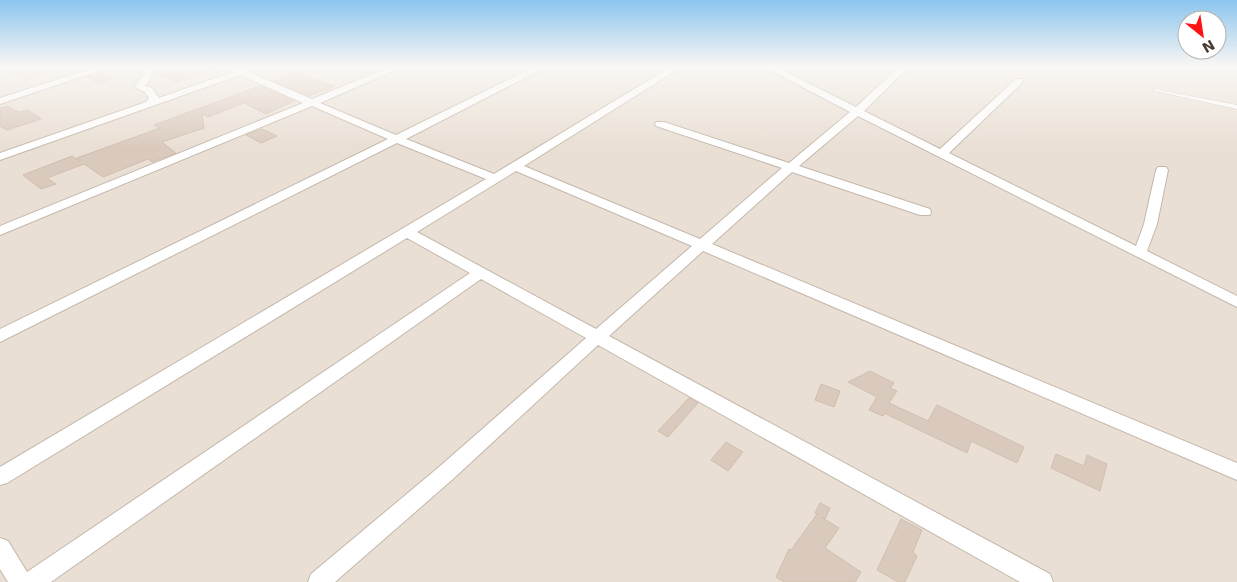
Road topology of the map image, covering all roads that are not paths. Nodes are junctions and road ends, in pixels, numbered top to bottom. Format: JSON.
{"nodes":[{"id":1,"x":22,"y":93,"type":"edge"},
{"id":2,"x":152,"y":93,"type":"edge"},
{"id":3,"x":183,"y":93,"type":"edge"},
{"id":4,"x":291,"y":93,"type":"edge"},
{"id":5,"x":334,"y":93,"type":"edge"},
{"id":6,"x":490,"y":93,"type":"edge"},
{"id":7,"x":634,"y":93,"type":"edge"},
{"id":8,"x":820,"y":93,"type":"edge"},
{"id":9,"x":877,"y":93,"type":"edge"},
{"id":10,"x":1006,"y":93,"type":"edge"},
{"id":11,"x":1170,"y":93,"type":"edge"},
{"id":12,"x":0,"y":100,"type":"edge"},
{"id":13,"x":312,"y":102,"type":"junction"},
{"id":14,"x":148,"y":106,"type":"junction"},
{"id":15,"x":1237,"y":107,"type":"edge"},
{"id":16,"x":857,"y":112,"type":"junction"},
{"id":17,"x":660,"y":124,"type":"dead end"},
{"id":18,"x":398,"y":140,"type":"junction"},
{"id":19,"x":940,"y":154,"type":"junction"},
{"id":20,"x":0,"y":157,"type":"edge"},
{"id":21,"x":515,"y":166,"type":"junction"},
{"id":22,"x":791,"y":167,"type":"junction"},
{"id":23,"x":1162,"y":170,"type":"dead end"},
{"id":24,"x":495,"y":178,"type":"junction"},
{"id":25,"x":925,"y":212,"type":"dead end"},
{"id":26,"x":0,"y":231,"type":"edge"},
{"id":27,"x":407,"y":232,"type":"junction"},
{"id":28,"x":702,"y":245,"type":"junction"},
{"id":29,"x":1139,"y":253,"type":"junction"},
{"id":30,"x":481,"y":272,"type":"junction"},
{"id":31,"x":1237,"y":302,"type":"edge"},
{"id":32,"x":0,"y":336,"type":"edge"},
{"id":33,"x":598,"y":336,"type":"junction"},
{"id":34,"x":1237,"y":472,"type":"edge"},
{"id":35,"x":0,"y":477,"type":"edge"},
{"id":36,"x":0,"y":548,"type":"edge"},
{"id":37,"x":1038,"y":581,"type":"edge"},
{"id":38,"x":20,"y":582,"type":"edge"},
{"id":39,"x":32,"y":582,"type":"edge"},
{"id":40,"x":319,"y":582,"type":"edge"}],
"edges":[{"from":1,"to":12,"type":"street"},
{"from":2,"to":14,"type":"street"},
{"from":3,"to":14,"type":"street"},
{"from":4,"to":13,"type":"street"},
{"from":5,"to":13,"type":"street"},
{"from":6,"to":18,"type":"street"},
{"from":7,"to":21,"type":"street"},
{"from":8,"to":16,"type":"street"},
{"from":9,"to":16,"type":"street"},
{"from":10,"to":19,"type":"street"},
{"from":11,"to":15,"type":"lane"},
{"from":13,"to":18,"type":"street"},
{"from":13,"to":26,"type":"street"},
{"from":14,"to":20,"type":"street"},
{"from":16,"to":19,"type":"street"},
{"from":16,"to":22,"type":"street"},
{"from":17,"to":22,"type":"street"},
{"from":18,"to":24,"type":"street"},
{"from":18,"to":32,"type":"street"},
{"from":19,"to":29,"type":"street"},
{"from":21,"to":24,"type":"street"},
{"from":21,"to":28,"type":"street"},
{"from":22,"to":25,"type":"street"},
{"from":22,"to":28,"type":"street"},
{"from":23,"to":29,"type":"street"},
{"from":24,"to":27,"type":"street"},
{"from":27,"to":30,"type":"street"},
{"from":27,"to":35,"type":"street"},
{"from":28,"to":33,"type":"street"},
{"from":28,"to":34,"type":"street"},
{"from":29,"to":31,"type":"street"},
{"from":30,"to":33,"type":"street"},
{"from":30,"to":39,"type":"street"},
{"from":33,"to":37,"type":"street"},
{"from":33,"to":40,"type":"street"},
{"from":36,"to":38,"type":"street"}]}
